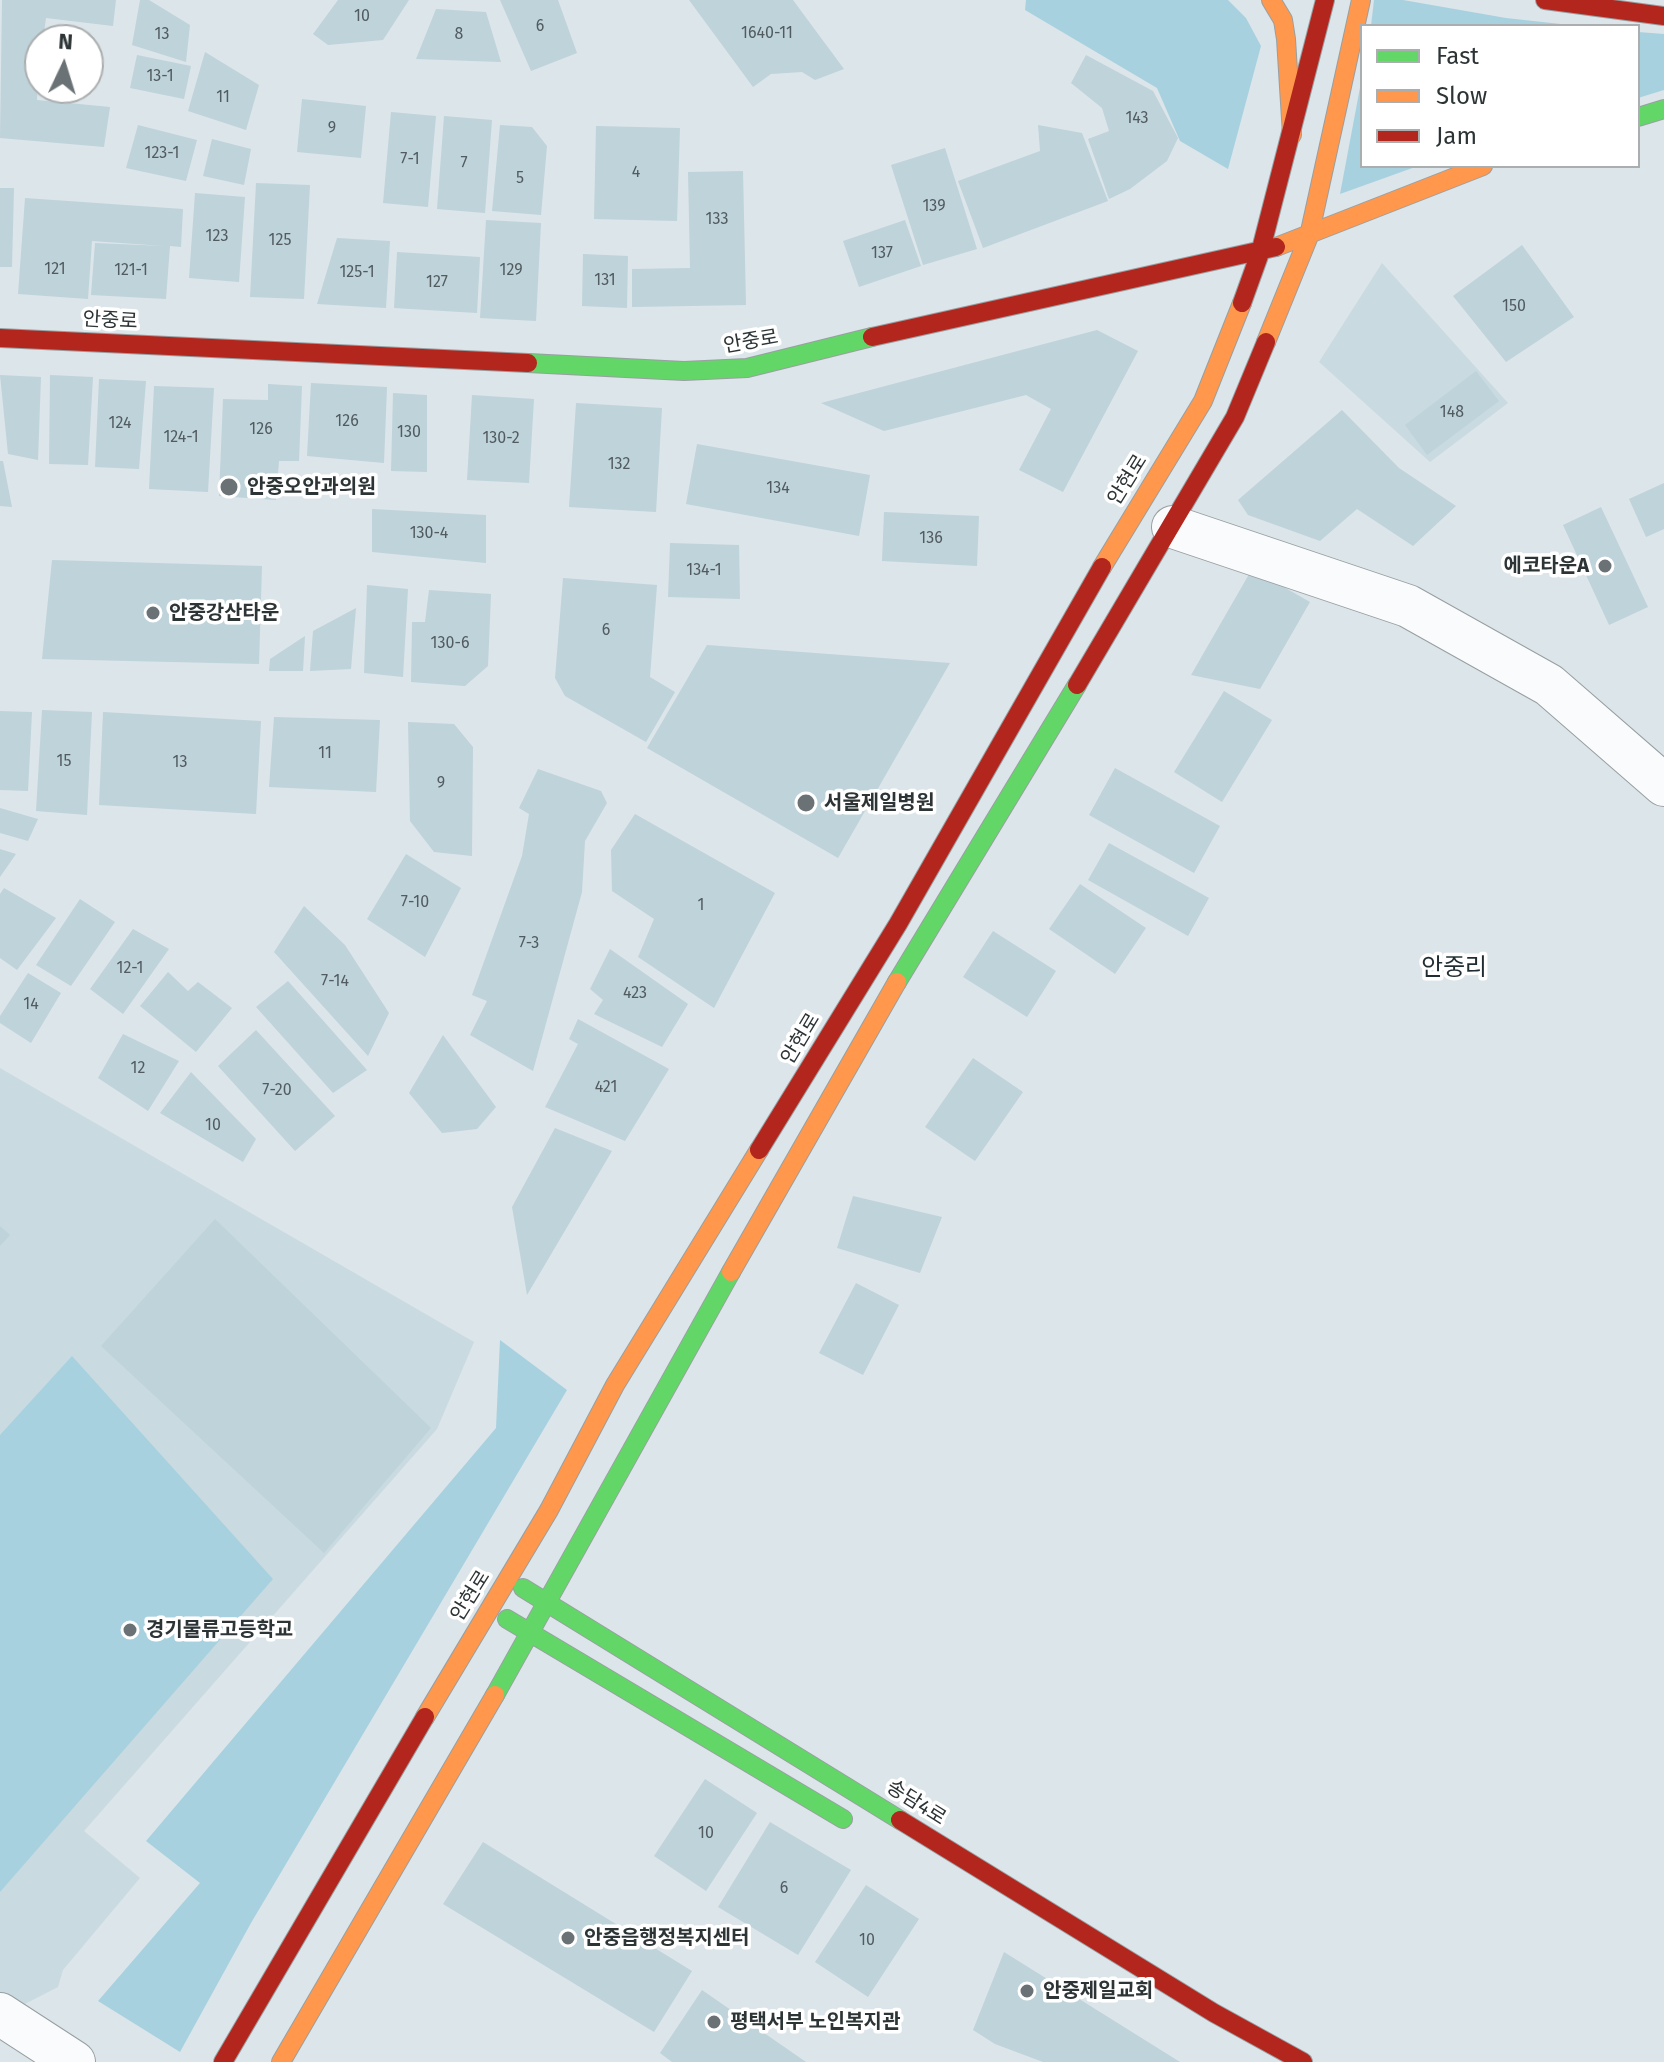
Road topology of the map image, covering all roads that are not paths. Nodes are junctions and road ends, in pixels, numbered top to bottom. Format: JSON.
{"nodes":[{"id":1,"x":1271,"y":0,"type":"edge"},
{"id":2,"x":1325,"y":0,"type":"edge"},
{"id":3,"x":1361,"y":0,"type":"edge"},
{"id":4,"x":1545,"y":0,"type":"edge"},
{"id":5,"x":1664,"y":16,"type":"edge"},
{"id":6,"x":1664,"y":109,"type":"edge"},
{"id":7,"x":1640,"y":116,"type":"edge"},
{"id":8,"x":1292,"y":135,"type":"junction"},
{"id":9,"x":1478,"y":168,"type":"edge"},
{"id":10,"x":1309,"y":236,"type":"junction"},
{"id":11,"x":1260,"y":253,"type":"junction"},
{"id":12,"x":0,"y":338,"type":"edge"},
{"id":13,"x":1173,"y":527,"type":"junction"},
{"id":14,"x":1664,"y":785,"type":"edge"},
{"id":15,"x":507,"y":1579,"type":"junction"},
{"id":16,"x":548,"y":1601,"type":"junction"},
{"id":17,"x":488,"y":1608,"type":"junction"},
{"id":18,"x":532,"y":1632,"type":"junction"},
{"id":19,"x":855,"y":1826,"type":"dead end"},
{"id":20,"x":1214,"y":2013,"type":"junction"},
{"id":21,"x":0,"y":2014,"type":"edge"},
{"id":22,"x":1242,"y":2050,"type":"dead end"},
{"id":23,"x":74,"y":2062,"type":"edge"},
{"id":24,"x":223,"y":2062,"type":"edge"},
{"id":25,"x":281,"y":2062,"type":"edge"},
{"id":26,"x":1303,"y":2062,"type":"edge"}],
"edges":[{"from":1,"to":8,"type":"main road"},
{"from":2,"to":8,"type":"main road","name":"안현로"},
{"from":3,"to":10,"type":"main road"},
{"from":4,"to":5,"type":"main road"},
{"from":6,"to":7,"type":"main road"},
{"from":8,"to":11,"type":"main road","name":"안현로"},
{"from":9,"to":10,"type":"main road","name":"안중로"},
{"from":10,"to":11,"type":"main road","name":"안중로"},
{"from":10,"to":13,"type":"main road"},
{"from":11,"to":12,"type":"main road","name":"안중로"},
{"from":11,"to":15,"type":"main road","name":"안현로"},
{"from":13,"to":14,"type":"street"},
{"from":13,"to":16,"type":"main road"},
{"from":15,"to":16,"type":"main road","name":"송담4로"},
{"from":15,"to":17,"type":"main road","name":"안현로"},
{"from":16,"to":18,"type":"main road"},
{"from":16,"to":20,"type":"main road","name":"송담4로"},
{"from":17,"to":18,"type":"main road"},
{"from":17,"to":24,"type":"main road","name":"안현로"},
{"from":18,"to":19,"type":"main road"},
{"from":18,"to":25,"type":"main road"},
{"from":20,"to":22,"type":"main road"},
{"from":20,"to":26,"type":"main road","name":"송담4로"},
{"from":21,"to":23,"type":"street"}]}
